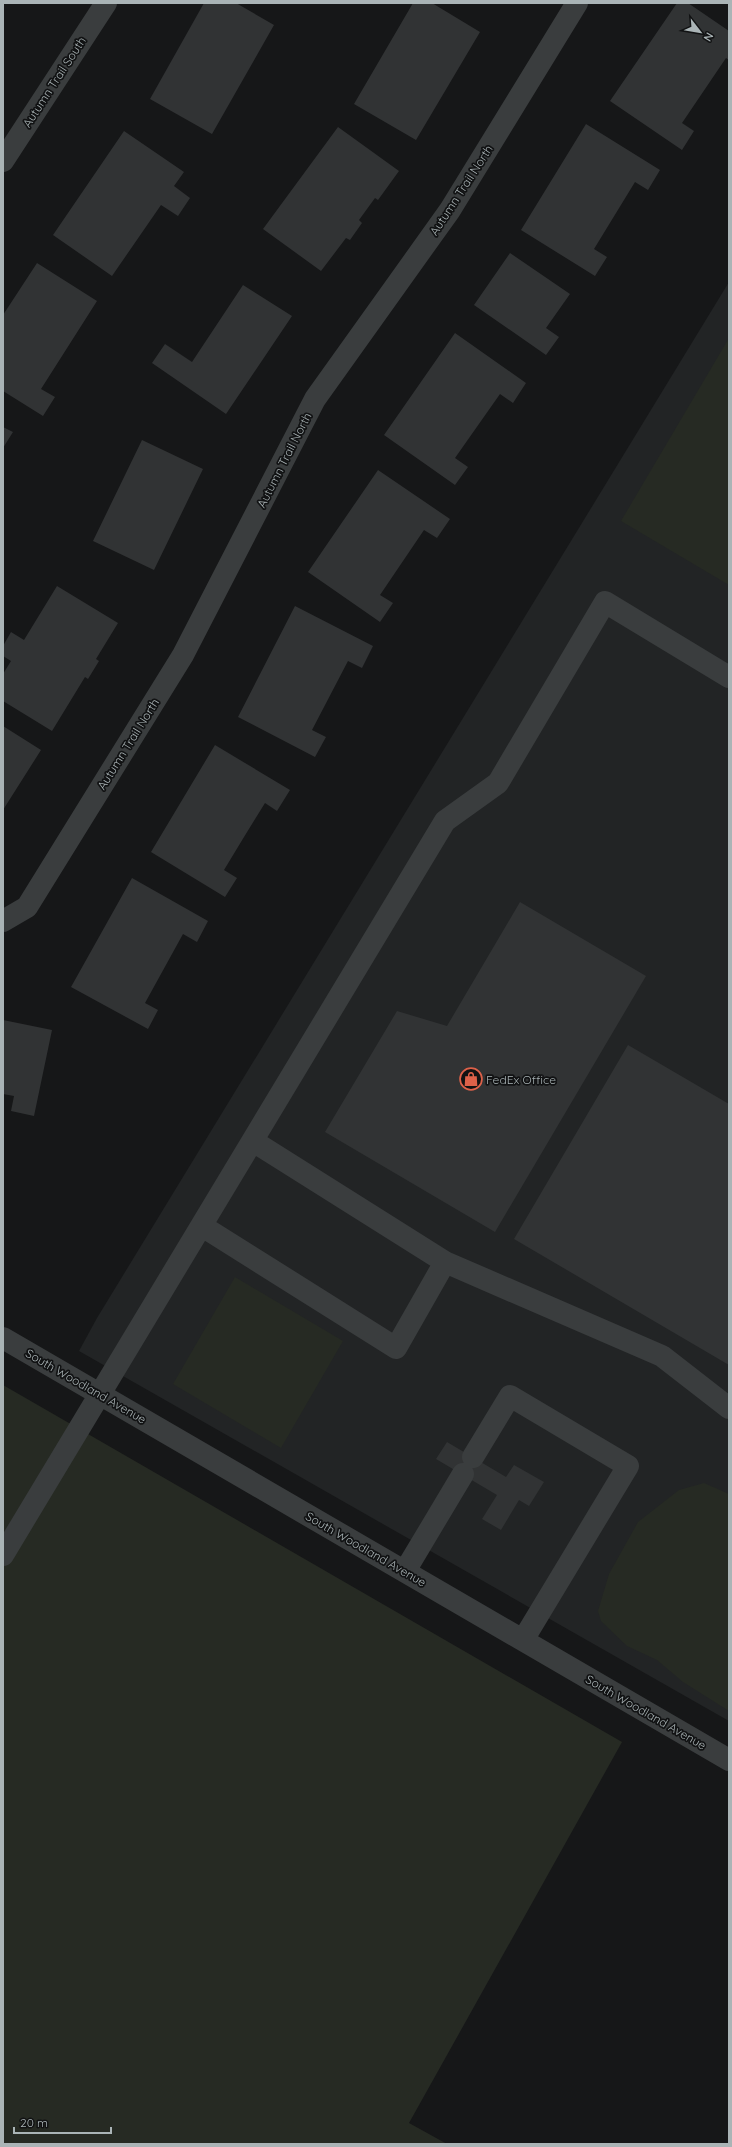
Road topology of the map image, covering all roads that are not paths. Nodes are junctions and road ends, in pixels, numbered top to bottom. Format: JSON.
{"nodes":[{"id":1,"x":106,"y":3,"type":"edge"},
{"id":2,"x":577,"y":3,"type":"edge"},
{"id":3,"x":3,"y":161,"type":"edge"},
{"id":4,"x":729,"y":677,"type":"edge"},
{"id":5,"x":3,"y":921,"type":"edge"},
{"id":6,"x":253,"y":1141,"type":"junction"},
{"id":7,"x":202,"y":1226,"type":"junction"},
{"id":8,"x":445,"y":1262,"type":"junction"},
{"id":9,"x":3,"y":1338,"type":"edge"},
{"id":10,"x":100,"y":1394,"type":"junction"},
{"id":11,"x":729,"y":1408,"type":"edge"},
{"id":12,"x":3,"y":1555,"type":"edge"},
{"id":13,"x":405,"y":1572,"type":"junction"},
{"id":14,"x":523,"y":1640,"type":"junction"},
{"id":15,"x":729,"y":1760,"type":"edge"}],
"edges":[{"from":1,"to":3,"type":"street","name":"Autumn Trail South"},
{"from":2,"to":5,"type":"street","name":"Autumn Trail North"},
{"from":4,"to":6,"type":"street"},
{"from":6,"to":7,"type":"street"},
{"from":6,"to":8,"type":"street"},
{"from":7,"to":8,"type":"street"},
{"from":7,"to":10,"type":"street"},
{"from":8,"to":11,"type":"street"},
{"from":9,"to":10,"type":"street","name":"South Woodland Avenue"},
{"from":10,"to":12,"type":"street"},
{"from":10,"to":13,"type":"street","name":"South Woodland Avenue"},
{"from":13,"to":14,"type":"street","name":"South Woodland Avenue"},
{"from":13,"to":14,"type":"street"},
{"from":14,"to":15,"type":"street","name":"South Woodland Avenue"}]}
